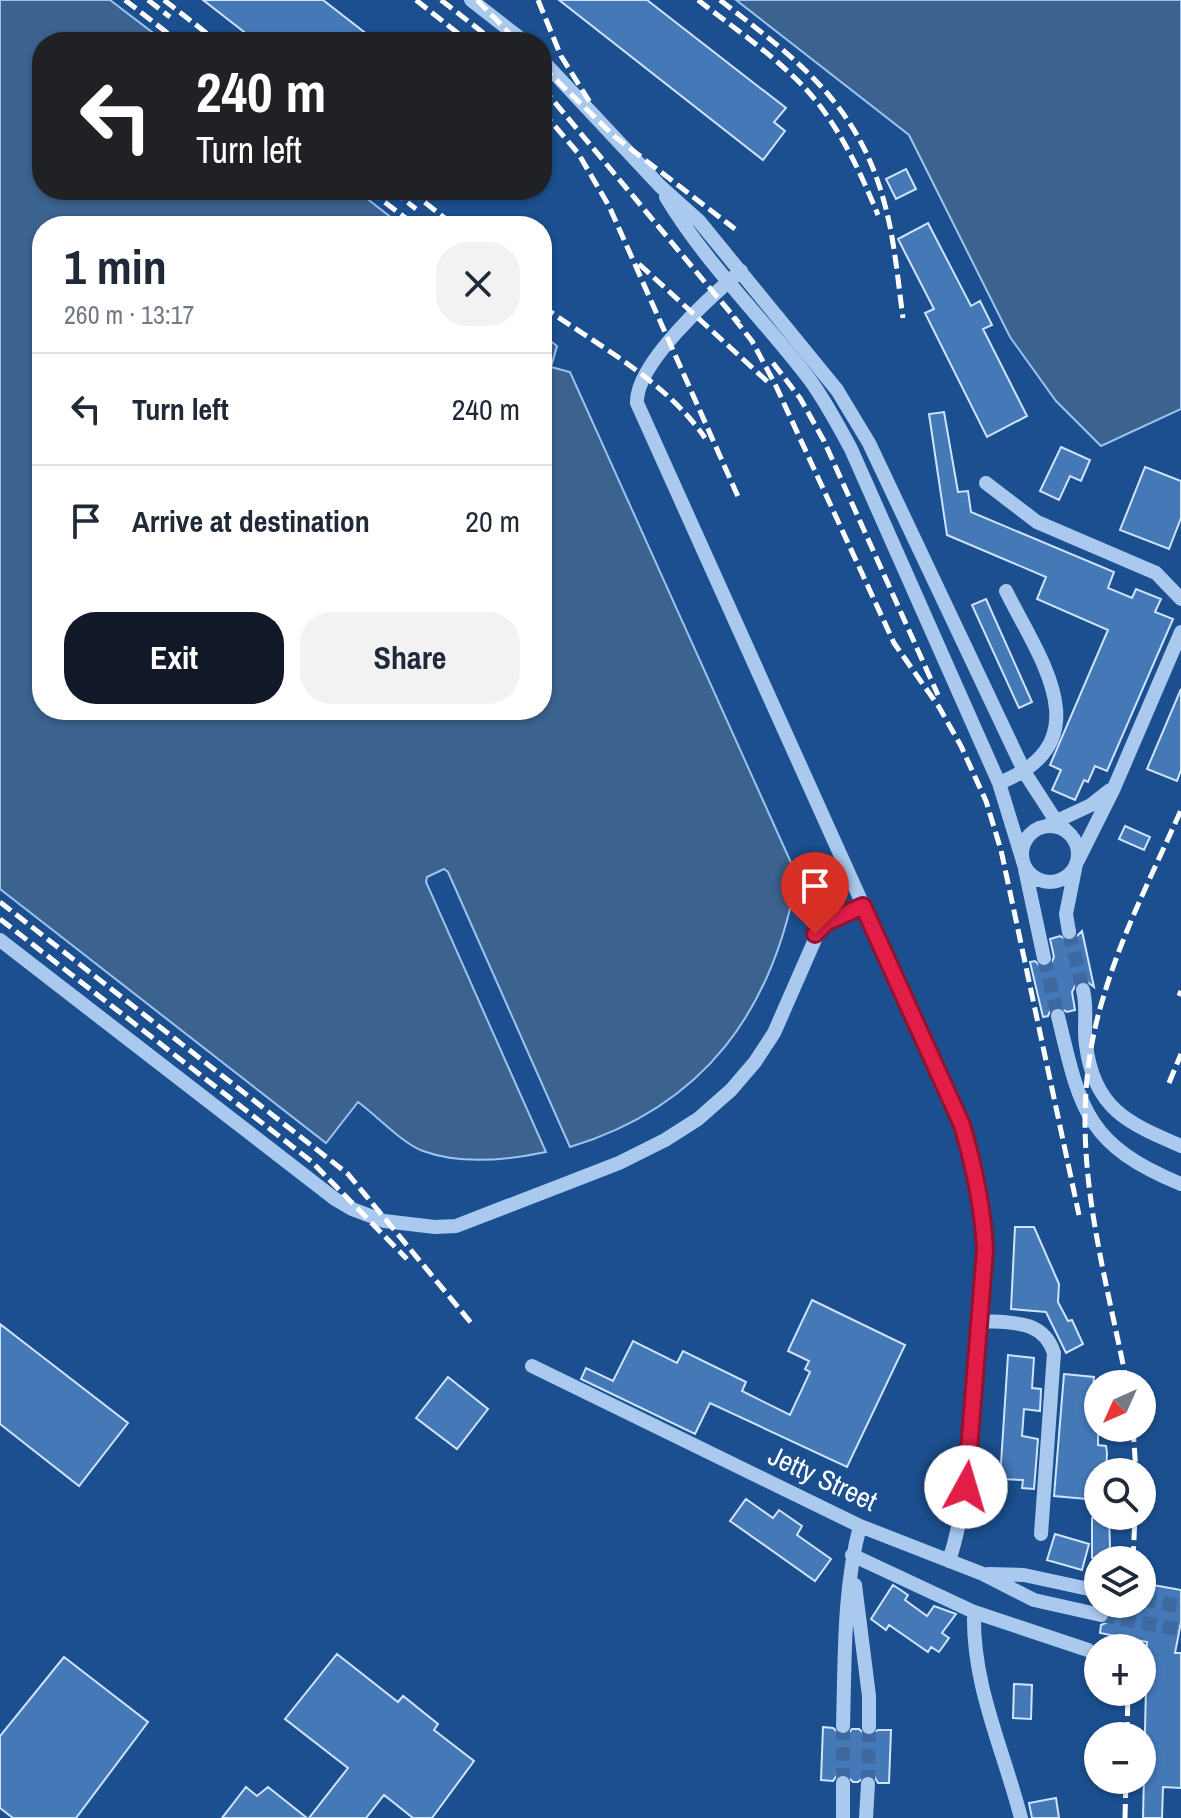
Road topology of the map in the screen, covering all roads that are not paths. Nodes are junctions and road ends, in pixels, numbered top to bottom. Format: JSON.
{"nodes":[{"id":1,"x":471,"y":0,"type":"edge"},
{"id":2,"x":512,"y":32,"type":"edge"},
{"id":3,"x":552,"y":71,"type":"edge"},
{"id":4,"x":660,"y":186,"type":"junction"},
{"id":5,"x":741,"y":271,"type":"junction"},
{"id":6,"x":728,"y":282,"type":"junction"},
{"id":7,"x":986,"y":483,"type":"dead end"},
{"id":8,"x":1006,"y":591,"type":"dead end"},
{"id":9,"x":1181,"y":599,"type":"edge"},
{"id":10,"x":1181,"y":632,"type":"edge"},
{"id":11,"x":1025,"y":773,"type":"junction"},
{"id":12,"x":999,"y":783,"type":"junction"},
{"id":13,"x":1114,"y":788,"type":"junction"},
{"id":14,"x":1056,"y":821,"type":"junction"},
{"id":15,"x":1038,"y":829,"type":"junction"},
{"id":16,"x":1071,"y":835,"type":"junction"},
{"id":17,"x":1023,"y":863,"type":"junction"},
{"id":18,"x":1076,"y":864,"type":"junction"},
{"id":19,"x":863,"y":906,"type":"junction"},
{"id":20,"x":1069,"y":932,"type":"tunnel mouth"},
{"id":21,"x":0,"y":940,"type":"edge"},
{"id":22,"x":1044,"y":958,"type":"tunnel mouth"},
{"id":23,"x":1083,"y":990,"type":"tunnel mouth"},
{"id":24,"x":1058,"y":1016,"type":"tunnel mouth"},
{"id":25,"x":1181,"y":1146,"type":"edge"},
{"id":26,"x":1181,"y":1184,"type":"edge"},
{"id":27,"x":981,"y":1321,"type":"junction"},
{"id":28,"x":532,"y":1366,"type":"dead end"},
{"id":29,"x":860,"y":1526,"type":"junction"},
{"id":30,"x":1041,"y":1534,"type":"dead end"},
{"id":31,"x":949,"y":1561,"type":"junction"},
{"id":32,"x":852,"y":1562,"type":"junction"},
{"id":33,"x":983,"y":1574,"type":"junction"},
{"id":34,"x":1084,"y":1588,"type":"edge"},
{"id":35,"x":1084,"y":1611,"type":"tunnel mouth"},
{"id":36,"x":974,"y":1612,"type":"junction"},
{"id":37,"x":1084,"y":1649,"type":"edge"},
{"id":38,"x":843,"y":1726,"type":"tunnel mouth"},
{"id":39,"x":869,"y":1727,"type":"tunnel mouth"},
{"id":40,"x":843,"y":1783,"type":"tunnel mouth"},
{"id":41,"x":868,"y":1784,"type":"tunnel mouth"},
{"id":42,"x":843,"y":1818,"type":"edge"},
{"id":43,"x":866,"y":1818,"type":"edge"},
{"id":44,"x":1021,"y":1818,"type":"edge"}],
"edges":[{"from":1,"to":2,"type":"lane"},
{"from":3,"to":4,"type":"lane"},
{"from":4,"to":5,"type":"lane"},
{"from":4,"to":6,"type":"lane"},
{"from":5,"to":6,"type":"lane"},
{"from":5,"to":11,"type":"lane"},
{"from":6,"to":12,"type":"lane"},
{"from":6,"to":19,"type":"lane"},
{"from":7,"to":9,"type":"lane"},
{"from":8,"to":11,"type":"lane"},
{"from":10,"to":13,"type":"lane"},
{"from":11,"to":12,"type":"lane"},
{"from":11,"to":14,"type":"lane"},
{"from":12,"to":17,"type":"lane"},
{"from":13,"to":14,"type":"lane"},
{"from":13,"to":18,"type":"lane"},
{"from":14,"to":15,"type":"lane"},
{"from":14,"to":16,"type":"lane"},
{"from":15,"to":16,"type":"lane"},
{"from":15,"to":17,"type":"lane"},
{"from":16,"to":18,"type":"lane"},
{"from":17,"to":18,"type":"lane"},
{"from":17,"to":22,"type":"lane"},
{"from":18,"to":20,"type":"lane"},
{"from":19,"to":21,"type":"lane"},
{"from":19,"to":27,"type":"lane"},
{"from":23,"to":25,"type":"lane"},
{"from":24,"to":26,"type":"lane"},
{"from":27,"to":30,"type":"lane"},
{"from":27,"to":31,"type":"lane"},
{"from":28,"to":29,"type":"lane","name":"Jetty Street"},
{"from":29,"to":31,"type":"lane","name":"Jetty Street"},
{"from":29,"to":32,"type":"lane"},
{"from":31,"to":33,"type":"lane","name":"Jetty Street"},
{"from":32,"to":36,"type":"lane"},
{"from":32,"to":38,"type":"lane"},
{"from":32,"to":39,"type":"lane"},
{"from":33,"to":34,"type":"lane"},
{"from":33,"to":35,"type":"lane","name":"Jetty Street"},
{"from":36,"to":37,"type":"lane"},
{"from":36,"to":44,"type":"lane"},
{"from":40,"to":42,"type":"lane"},
{"from":41,"to":43,"type":"lane"}]}
